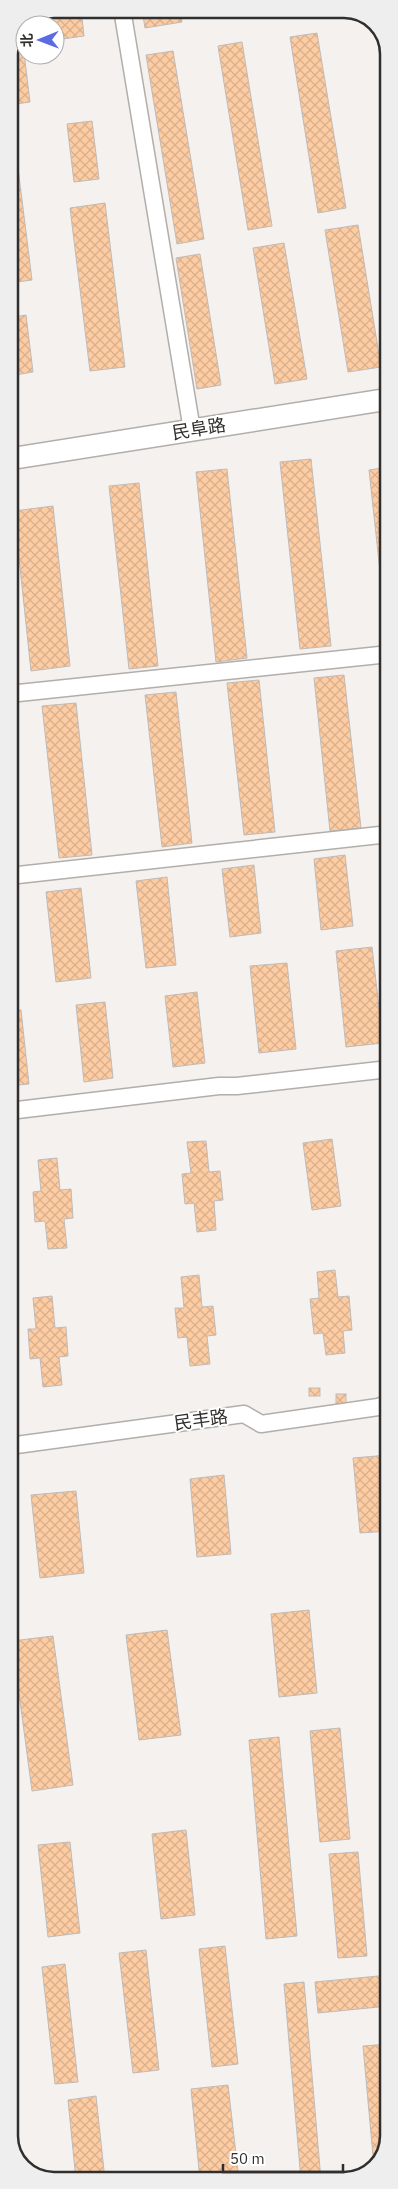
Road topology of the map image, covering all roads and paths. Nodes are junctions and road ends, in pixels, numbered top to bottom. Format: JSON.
{"nodes":[{"id":1,"x":123,"y":18,"type":"edge"},
{"id":2,"x":380,"y":400,"type":"edge"},
{"id":3,"x":192,"y":430,"type":"junction"},
{"id":4,"x":18,"y":458,"type":"edge"},
{"id":5,"x":380,"y":655,"type":"edge"},
{"id":6,"x":18,"y":693,"type":"edge"},
{"id":7,"x":380,"y":835,"type":"edge"},
{"id":8,"x":18,"y":875,"type":"edge"},
{"id":9,"x":380,"y":1070,"type":"edge"},
{"id":10,"x":18,"y":1110,"type":"edge"},
{"id":11,"x":380,"y":1406,"type":"edge"},
{"id":12,"x":18,"y":1445,"type":"edge"}],
"edges":[{"from":1,"to":3,"type":"street"},
{"from":2,"to":3,"type":"street","name":"民阜路"},
{"from":3,"to":4,"type":"street","name":"民阜路"},
{"from":5,"to":6,"type":"street"},
{"from":7,"to":8,"type":"street"},
{"from":9,"to":10,"type":"street"},
{"from":11,"to":12,"type":"street","name":"民丰路"}]}
